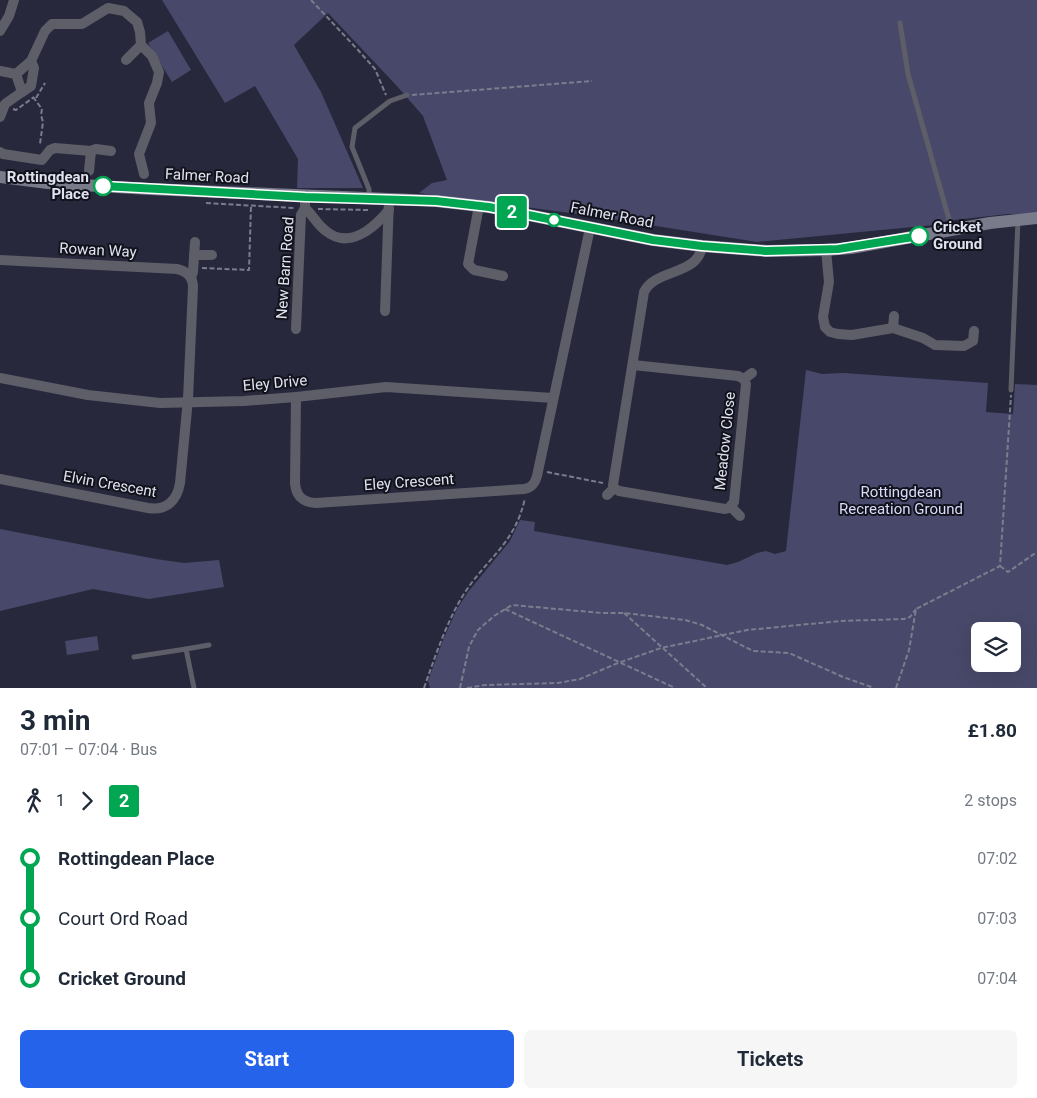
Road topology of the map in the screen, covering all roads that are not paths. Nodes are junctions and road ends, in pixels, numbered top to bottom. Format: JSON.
{"nodes":[{"id":1,"x":14,"y":0,"type":"edge"},
{"id":2,"x":900,"y":23,"type":"dead end"},
{"id":3,"x":0,"y":30,"type":"edge"},
{"id":4,"x":141,"y":45,"type":"junction"},
{"id":5,"x":126,"y":60,"type":"dead end"},
{"id":6,"x":30,"y":61,"type":"junction"},
{"id":7,"x":0,"y":71,"type":"edge"},
{"id":8,"x":16,"y":74,"type":"junction"},
{"id":9,"x":25,"y":90,"type":"junction"},
{"id":10,"x":407,"y":95,"type":"road end"},
{"id":11,"x":0,"y":117,"type":"edge"},
{"id":12,"x":91,"y":151,"type":"junction"},
{"id":13,"x":111,"y":151,"type":"dead end"},
{"id":14,"x":0,"y":152,"type":"edge"},
{"id":15,"x":89,"y":171,"type":"dead end"},
{"id":16,"x":144,"y":174,"type":"dead end"},
{"id":17,"x":0,"y":177,"type":"edge"},
{"id":18,"x":305,"y":203,"type":"junction"},
{"id":19,"x":370,"y":205,"type":"junction"},
{"id":20,"x":389,"y":205,"type":"junction"},
{"id":21,"x":479,"y":206,"type":"junction"},
{"id":22,"x":1037,"y":218,"type":"edge"},
{"id":23,"x":1018,"y":220,"type":"junction"},
{"id":24,"x":590,"y":228,"type":"junction"},
{"id":25,"x":953,"y":230,"type":"junction"},
{"id":26,"x":195,"y":242,"type":"dead end"},
{"id":27,"x":702,"y":246,"type":"junction"},
{"id":28,"x":826,"y":250,"type":"junction"},
{"id":29,"x":194,"y":255,"type":"junction"},
{"id":30,"x":212,"y":255,"type":"dead end"},
{"id":31,"x":0,"y":260,"type":"edge"},
{"id":32,"x":192,"y":273,"type":"junction"},
{"id":33,"x":503,"y":276,"type":"dead end"},
{"id":34,"x":386,"y":311,"type":"dead end"},
{"id":35,"x":894,"y":316,"type":"dead end"},
{"id":36,"x":893,"y":328,"type":"junction"},
{"id":37,"x":296,"y":329,"type":"dead end"},
{"id":38,"x":974,"y":331,"type":"dead end"},
{"id":39,"x":633,"y":365,"type":"junction"},
{"id":40,"x":752,"y":373,"type":"dead end"},
{"id":41,"x":0,"y":378,"type":"edge"},
{"id":42,"x":744,"y":379,"type":"junction"},
{"id":43,"x":1011,"y":390,"type":"road end"},
{"id":44,"x":296,"y":397,"type":"junction"},
{"id":45,"x":553,"y":398,"type":"junction"},
{"id":46,"x":188,"y":403,"type":"junction"},
{"id":47,"x":0,"y":479,"type":"edge"},
{"id":48,"x":731,"y":507,"type":"junction"},
{"id":49,"x":740,"y":516,"type":"dead end"},
{"id":50,"x":210,"y":645,"type":"dead end"},
{"id":51,"x":186,"y":649,"type":"junction"},
{"id":52,"x":134,"y":657,"type":"dead end"},
{"id":53,"x":194,"y":688,"type":"edge"}],
"edges":[{"from":1,"to":3,"type":"street"},
{"from":2,"to":25,"type":"lane"},
{"from":4,"to":5,"type":"street"},
{"from":4,"to":6,"type":"street"},
{"from":4,"to":16,"type":"street"},
{"from":6,"to":8,"type":"street"},
{"from":6,"to":9,"type":"street"},
{"from":7,"to":8,"type":"street"},
{"from":8,"to":9,"type":"street"},
{"from":9,"to":11,"type":"street"},
{"from":10,"to":19,"type":"lane"},
{"from":12,"to":13,"type":"street"},
{"from":12,"to":14,"type":"street"},
{"from":12,"to":15,"type":"street"},
{"from":17,"to":18,"type":"main road","name":"Falmer Road"},
{"from":18,"to":19,"type":"main road","name":"Falmer Road"},
{"from":18,"to":20,"type":"street","name":"New Barn Road"},
{"from":18,"to":37,"type":"street","name":"New Barn Road"},
{"from":19,"to":20,"type":"main road","name":"Falmer Road"},
{"from":20,"to":21,"type":"main road","name":"Falmer Road"},
{"from":20,"to":34,"type":"street"},
{"from":21,"to":24,"type":"main road","name":"Falmer Road"},
{"from":21,"to":33,"type":"street"},
{"from":22,"to":23,"type":"main road","name":"Falmer Road"},
{"from":23,"to":25,"type":"main road","name":"Falmer Road"},
{"from":23,"to":43,"type":"lane"},
{"from":24,"to":27,"type":"main road","name":"Falmer Road"},
{"from":24,"to":45,"type":"street"},
{"from":25,"to":28,"type":"main road","name":"Falmer Road"},
{"from":26,"to":29,"type":"street"},
{"from":27,"to":28,"type":"main road","name":"Falmer Road"},
{"from":27,"to":39,"type":"street"},
{"from":28,"to":36,"type":"street"},
{"from":29,"to":30,"type":"street"},
{"from":29,"to":32,"type":"street"},
{"from":31,"to":32,"type":"street","name":"Rowan Way"},
{"from":32,"to":46,"type":"street"},
{"from":35,"to":36,"type":"street"},
{"from":36,"to":38,"type":"street"},
{"from":39,"to":42,"type":"street","name":"Meadow Close"},
{"from":39,"to":48,"type":"street","name":"Meadow Close"},
{"from":40,"to":42,"type":"street","name":"Meadow Close"},
{"from":41,"to":46,"type":"street","name":"Eley Drive"},
{"from":42,"to":48,"type":"street","name":"Meadow Close"},
{"from":44,"to":45,"type":"street","name":"Eley Drive"},
{"from":44,"to":45,"type":"street","name":"Eley Crescent"},
{"from":44,"to":46,"type":"street","name":"Eley Drive"},
{"from":46,"to":47,"type":"street","name":"Elvin Crescent"},
{"from":48,"to":49,"type":"street","name":"Meadow Close"},
{"from":50,"to":51,"type":"lane"},
{"from":51,"to":52,"type":"lane"},
{"from":51,"to":53,"type":"lane"}]}
